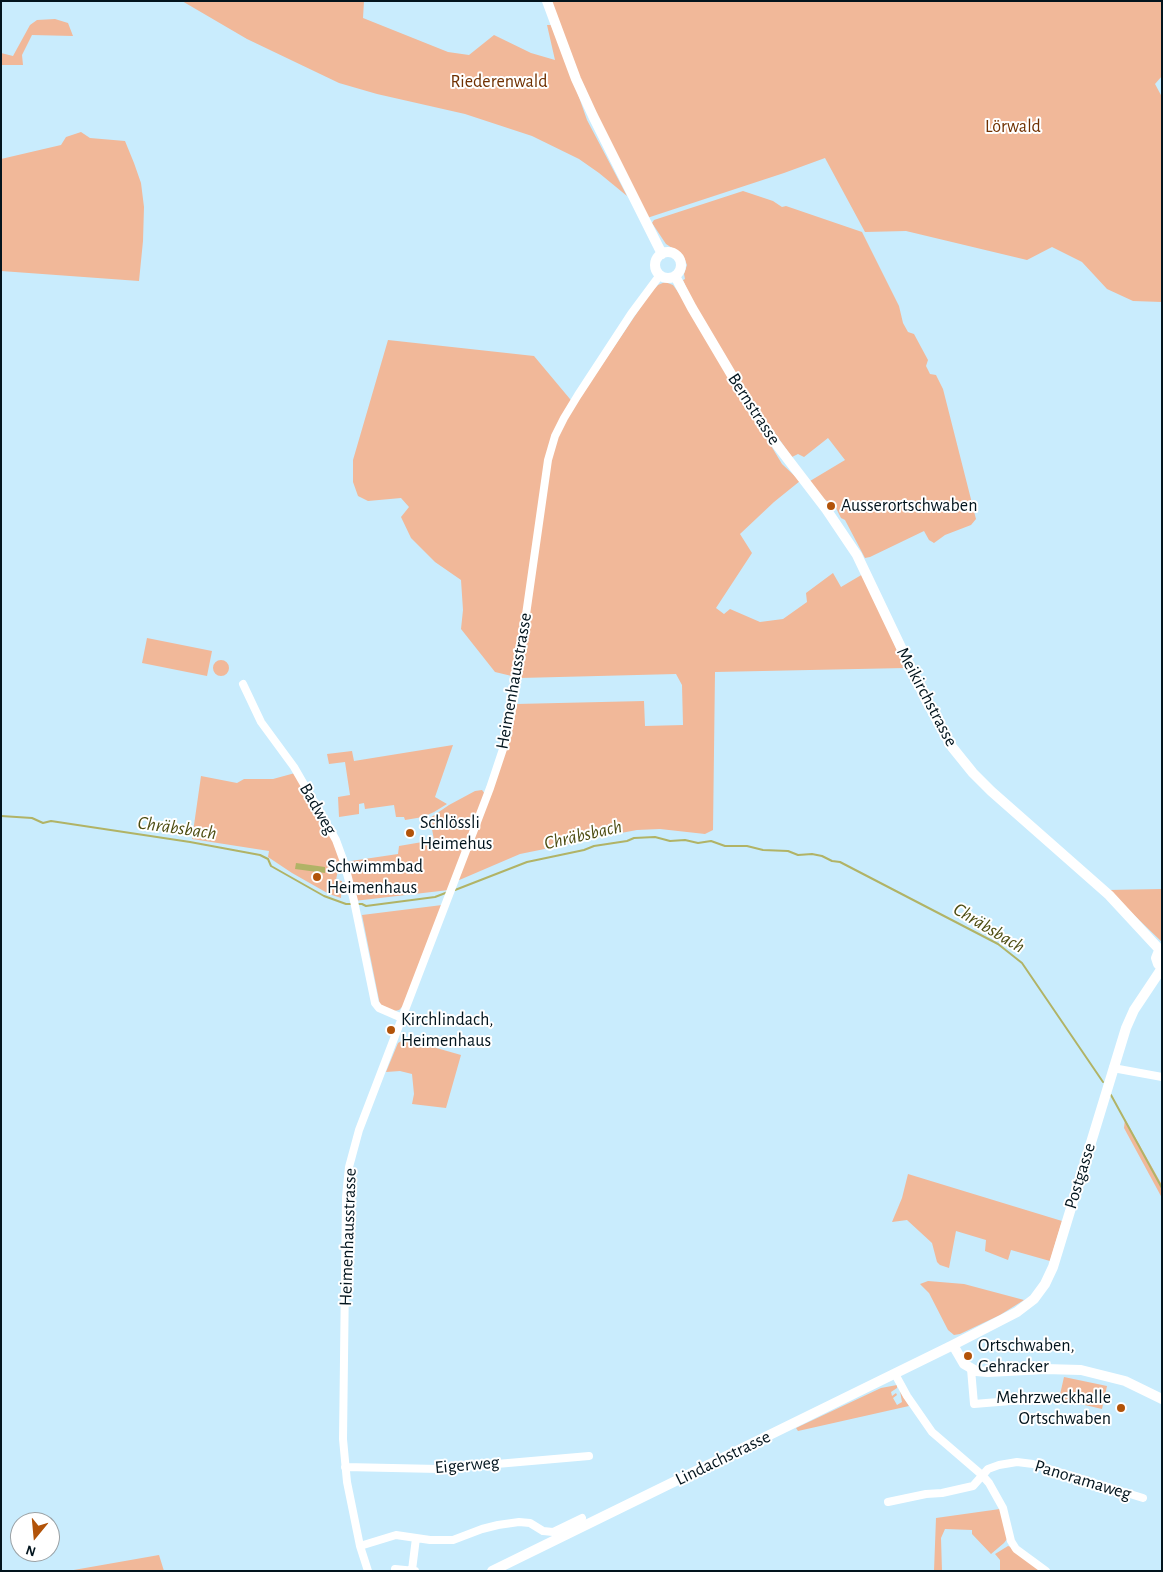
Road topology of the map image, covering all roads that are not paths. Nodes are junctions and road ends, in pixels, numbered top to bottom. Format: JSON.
{"nodes":[{"id":1,"x":547,"y":1,"type":"edge"},
{"id":2,"x":662,"y":254,"type":"junction"},
{"id":3,"x":660,"y":275,"type":"junction"},
{"id":4,"x":675,"y":276,"type":"junction"},
{"id":5,"x":844,"y":535,"type":"joint"},
{"id":6,"x":243,"y":684,"type":"dead end"},
{"id":7,"x":1161,"y":950,"type":"edge"},
{"id":8,"x":1162,"y":968,"type":"edge"},
{"id":9,"x":402,"y":1018,"type":"junction"},
{"id":10,"x":1113,"y":1068,"type":"junction"},
{"id":11,"x":1162,"y":1077,"type":"edge"},
{"id":12,"x":953,"y":1345,"type":"junction"},
{"id":13,"x":971,"y":1369,"type":"junction"},
{"id":14,"x":895,"y":1374,"type":"junction"},
{"id":15,"x":1035,"y":1399,"type":"dead end"},
{"id":16,"x":1162,"y":1399,"type":"edge"},
{"id":17,"x":590,"y":1456,"type":"dead end"},
{"id":18,"x":345,"y":1466,"type":"junction"},
{"id":19,"x":982,"y":1475,"type":"junction"},
{"id":20,"x":1143,"y":1498,"type":"dead end"},
{"id":21,"x":888,"y":1502,"type":"dead end"},
{"id":22,"x":582,"y":1518,"type":"dead end"},
{"id":23,"x":416,"y":1538,"type":"junction"},
{"id":24,"x":360,"y":1546,"type":"junction"},
{"id":25,"x":395,"y":1569,"type":"dead end"},
{"id":26,"x":413,"y":1570,"type":"edge"},
{"id":27,"x":368,"y":1571,"type":"edge"},
{"id":28,"x":492,"y":1571,"type":"edge"},
{"id":29,"x":1046,"y":1571,"type":"edge"}],
"edges":[{"from":1,"to":2,"type":"main road"},
{"from":2,"to":3,"type":"main road"},
{"from":2,"to":4,"type":"main road"},
{"from":3,"to":4,"type":"main road"},
{"from":3,"to":9,"type":"street","name":"Heimenhausstrasse"},
{"from":4,"to":5,"type":"main road","name":"Bernstrasse"},
{"from":5,"to":7,"type":"main road","name":"Meikirchstrasse"},
{"from":6,"to":9,"type":"street","name":"Badweg"},
{"from":7,"to":8,"type":"main road"},
{"from":8,"to":10,"type":"main road","name":"Postgasse"},
{"from":9,"to":18,"type":"street","name":"Heimenhausstrasse"},
{"from":10,"to":11,"type":"street"},
{"from":10,"to":12,"type":"main road","name":"Postgasse"},
{"from":12,"to":13,"type":"main road"},
{"from":12,"to":14,"type":"main road","name":"Lindachstrasse"},
{"from":13,"to":15,"type":"street"},
{"from":13,"to":16,"type":"main road"},
{"from":14,"to":19,"type":"street"},
{"from":14,"to":28,"type":"main road","name":"Lindachstrasse"},
{"from":17,"to":18,"type":"street","name":"Eigerweg"},
{"from":18,"to":24,"type":"street","name":"Heimenhausstrasse"},
{"from":19,"to":20,"type":"street","name":"Panoramaweg"},
{"from":19,"to":21,"type":"street","name":"Panoramaweg"},
{"from":19,"to":29,"type":"street"},
{"from":22,"to":23,"type":"street"},
{"from":23,"to":24,"type":"street"},
{"from":23,"to":26,"type":"street"},
{"from":24,"to":27,"type":"street","name":"Heimenhausstrasse"},
{"from":25,"to":26,"type":"street"}]}
